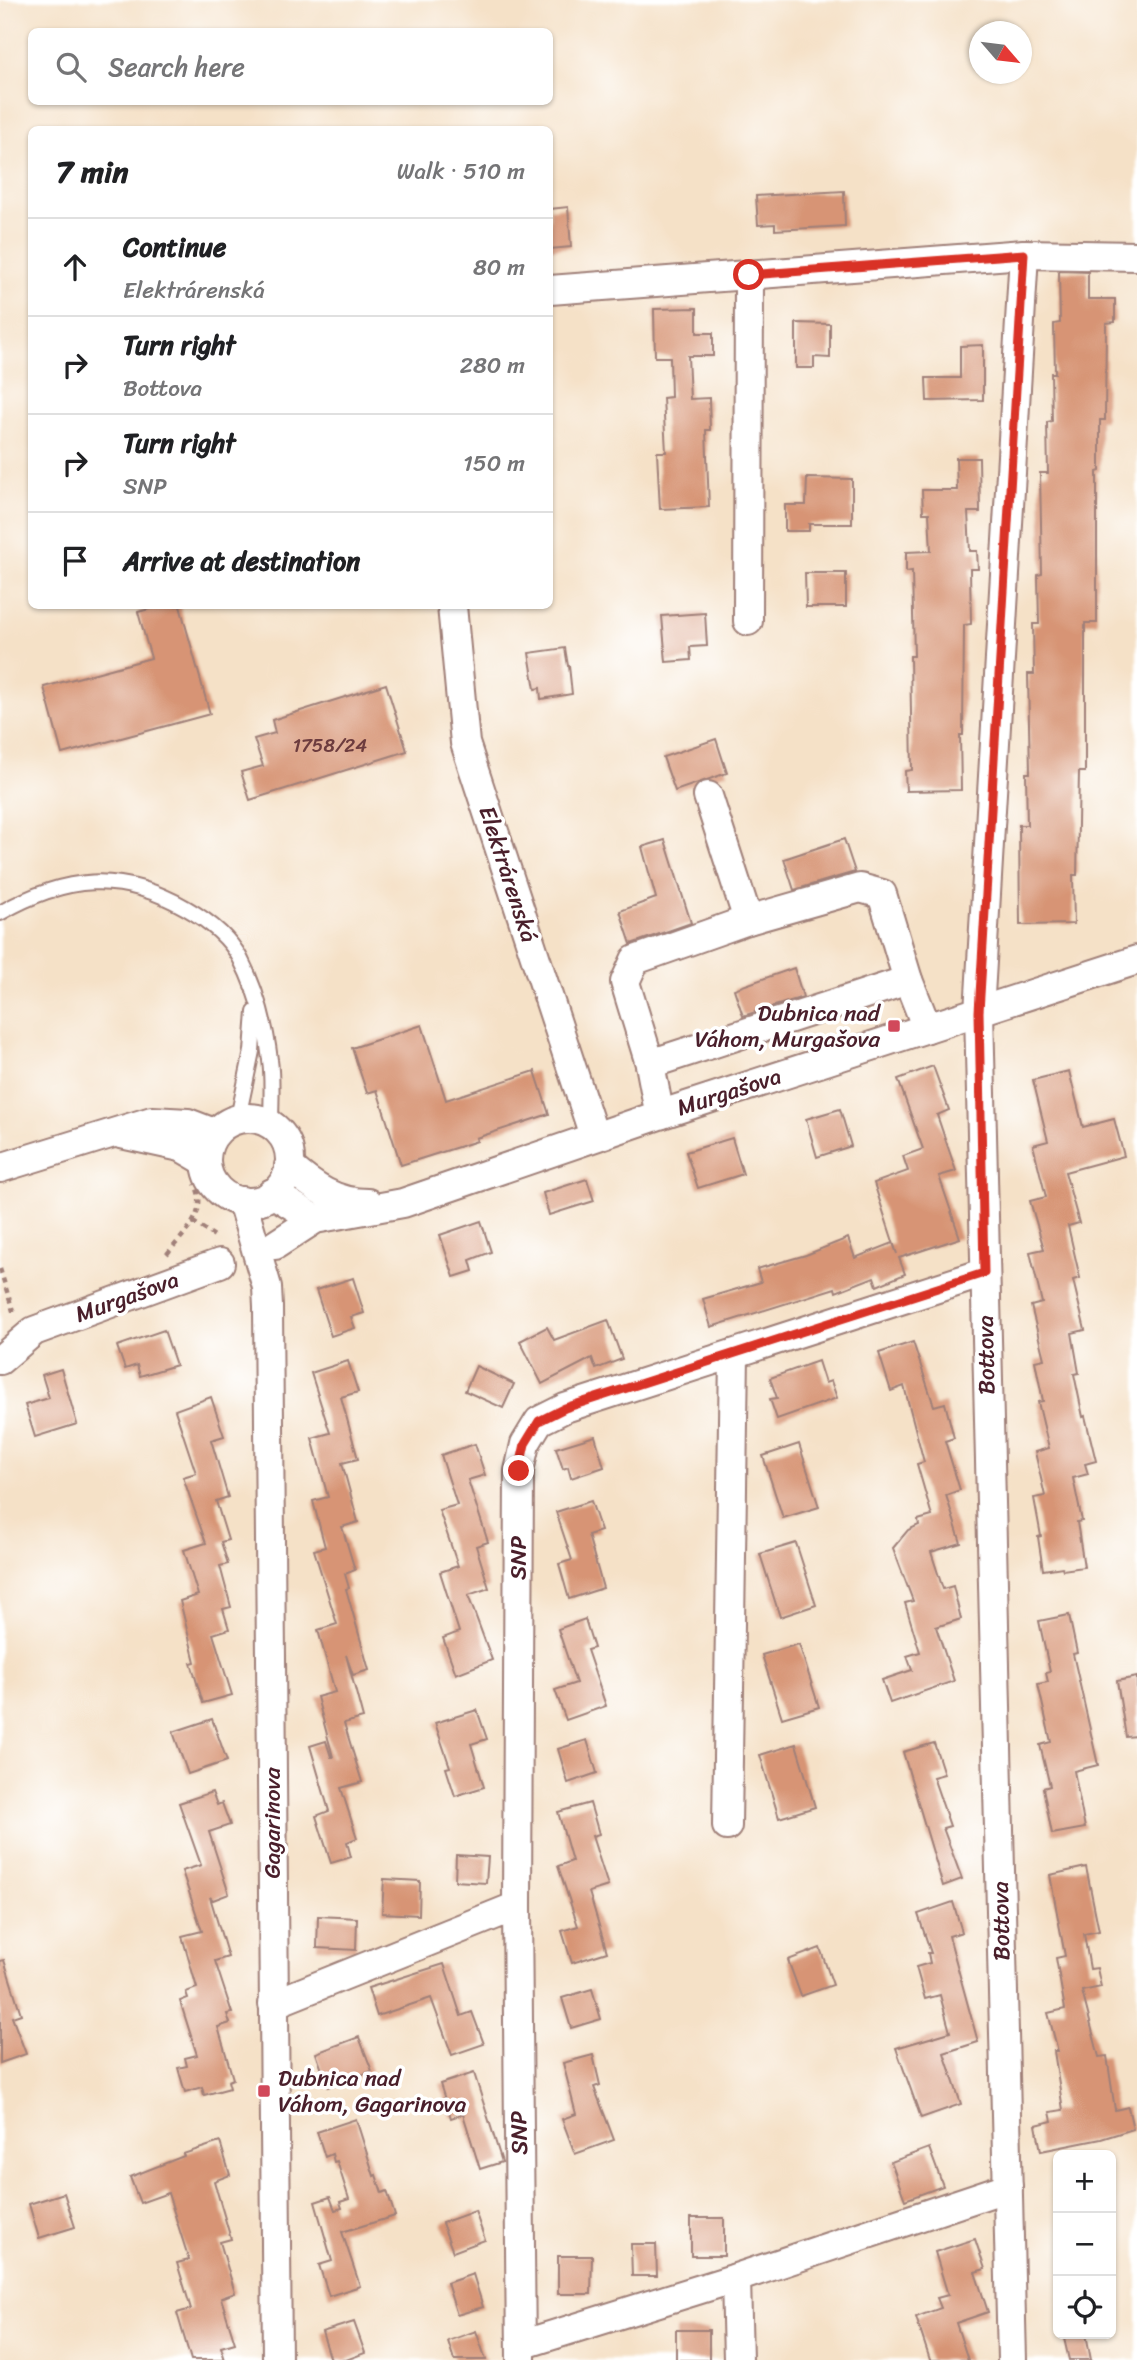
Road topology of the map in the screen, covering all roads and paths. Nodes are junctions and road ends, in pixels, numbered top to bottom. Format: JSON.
{"nodes":[{"id":1,"x":1024,"y":254,"type":"junction"},
{"id":2,"x":1137,"y":256,"type":"edge"},
{"id":3,"x":749,"y":275,"type":"junction"},
{"id":4,"x":553,"y":290,"type":"edge"},
{"id":5,"x":452,"y":609,"type":"edge"},
{"id":6,"x":748,"y":621,"type":"dead end"},
{"id":7,"x":708,"y":796,"type":"dead end"},
{"id":8,"x":0,"y":913,"type":"edge"},
{"id":9,"x":748,"y":920,"type":"junction"},
{"id":10,"x":1137,"y":960,"type":"edge"},
{"id":11,"x":908,"y":980,"type":"junction"},
{"id":12,"x":256,"y":997,"type":"junction"},
{"id":13,"x":979,"y":1012,"type":"junction"},
{"id":14,"x":927,"y":1028,"type":"junction"},
{"id":15,"x":650,"y":1064,"type":"junction"},
{"id":16,"x":662,"y":1114,"type":"junction"},
{"id":17,"x":238,"y":1118,"type":"junction"},
{"id":18,"x":271,"y":1125,"type":"junction"},
{"id":19,"x":114,"y":1132,"type":"junction"},
{"id":20,"x":214,"y":1133,"type":"junction"},
{"id":21,"x":594,"y":1136,"type":"junction"},
{"id":22,"x":289,"y":1166,"type":"junction"},
{"id":23,"x":0,"y":1168,"type":"edge"},
{"id":24,"x":198,"y":1168,"type":"junction"},
{"id":25,"x":261,"y":1197,"type":"junction"},
{"id":26,"x":403,"y":1203,"type":"junction"},
{"id":27,"x":315,"y":1219,"type":"junction"},
{"id":28,"x":275,"y":1245,"type":"junction"},
{"id":29,"x":160,"y":1263,"type":"dead end"},
{"id":30,"x":220,"y":1263,"type":"dead end"},
{"id":31,"x":0,"y":1269,"type":"edge"},
{"id":32,"x":984,"y":1273,"type":"junction"},
{"id":33,"x":267,"y":1287,"type":"junction"},
{"id":34,"x":24,"y":1323,"type":"junction"},
{"id":35,"x":0,"y":1342,"type":"edge"},
{"id":36,"x":734,"y":1354,"type":"junction"},
{"id":37,"x":0,"y":1360,"type":"edge"},
{"id":38,"x":727,"y":1826,"type":"dead end"},
{"id":39,"x":517,"y":1906,"type":"junction"},
{"id":40,"x":273,"y":2004,"type":"junction"},
{"id":41,"x":1008,"y":2187,"type":"junction"},
{"id":42,"x":736,"y":2278,"type":"junction"},
{"id":43,"x":521,"y":2353,"type":"edge"},
{"id":44,"x":278,"y":2360,"type":"edge"},
{"id":45,"x":738,"y":2360,"type":"edge"},
{"id":46,"x":1012,"y":2360,"type":"edge"}],
"edges":[{"from":1,"to":2,"type":"street"},
{"from":1,"to":3,"type":"street"},
{"from":1,"to":13,"type":"street","name":"Bottova"},
{"from":3,"to":4,"type":"street"},
{"from":3,"to":6,"type":"street"},
{"from":5,"to":21,"type":"street","name":"Elektrárenská"},
{"from":7,"to":9,"type":"street"},
{"from":8,"to":12,"type":"lane"},
{"from":9,"to":11,"type":"street"},
{"from":9,"to":15,"type":"street"},
{"from":10,"to":13,"type":"street","name":"Murgašova"},
{"from":11,"to":14,"type":"street"},
{"from":11,"to":15,"type":"street"},
{"from":12,"to":17,"type":"lane"},
{"from":12,"to":18,"type":"lane"},
{"from":13,"to":14,"type":"street","name":"Murgašova"},
{"from":13,"to":32,"type":"street","name":"Bottova"},
{"from":14,"to":16,"type":"street","name":"Murgašova"},
{"from":15,"to":16,"type":"street"},
{"from":16,"to":21,"type":"street","name":"Murgašova"},
{"from":17,"to":18,"type":"street"},
{"from":17,"to":20,"type":"street"},
{"from":18,"to":22,"type":"street"},
{"from":19,"to":20,"type":"street"},
{"from":19,"to":23,"type":"street"},
{"from":19,"to":24,"type":"street"},
{"from":20,"to":24,"type":"street"},
{"from":21,"to":26,"type":"street","name":"Murgašova"},
{"from":22,"to":25,"type":"street"},
{"from":22,"to":26,"type":"street","name":"Murgašova"},
{"from":24,"to":25,"type":"street"},
{"from":24,"to":29,"type":"path"},
{"from":25,"to":27,"type":"street"},
{"from":25,"to":28,"type":"street","name":"Gagarinova"},
{"from":25,"to":33,"type":"street","name":"Gagarinova"},
{"from":26,"to":27,"type":"street","name":"Murgašova"},
{"from":27,"to":28,"type":"street","name":"Murgašova"},
{"from":28,"to":33,"type":"street","name":"Gagarinova"},
{"from":30,"to":34,"type":"street","name":"Murgašova"},
{"from":31,"to":34,"type":"path"},
{"from":32,"to":36,"type":"street","name":"SNP"},
{"from":32,"to":41,"type":"street","name":"Bottova"},
{"from":33,"to":40,"type":"street","name":"Gagarinova"},
{"from":34,"to":35,"type":"street","name":"Murgašova"},
{"from":34,"to":37,"type":"street","name":"Murgašova"},
{"from":36,"to":38,"type":"street"},
{"from":36,"to":39,"type":"street","name":"SNP"},
{"from":39,"to":40,"type":"street"},
{"from":39,"to":43,"type":"street","name":"SNP"},
{"from":40,"to":44,"type":"street","name":"Gagarinova"},
{"from":41,"to":42,"type":"street"},
{"from":41,"to":46,"type":"street","name":"Bottova"},
{"from":42,"to":43,"type":"street"},
{"from":42,"to":45,"type":"street"}]}
